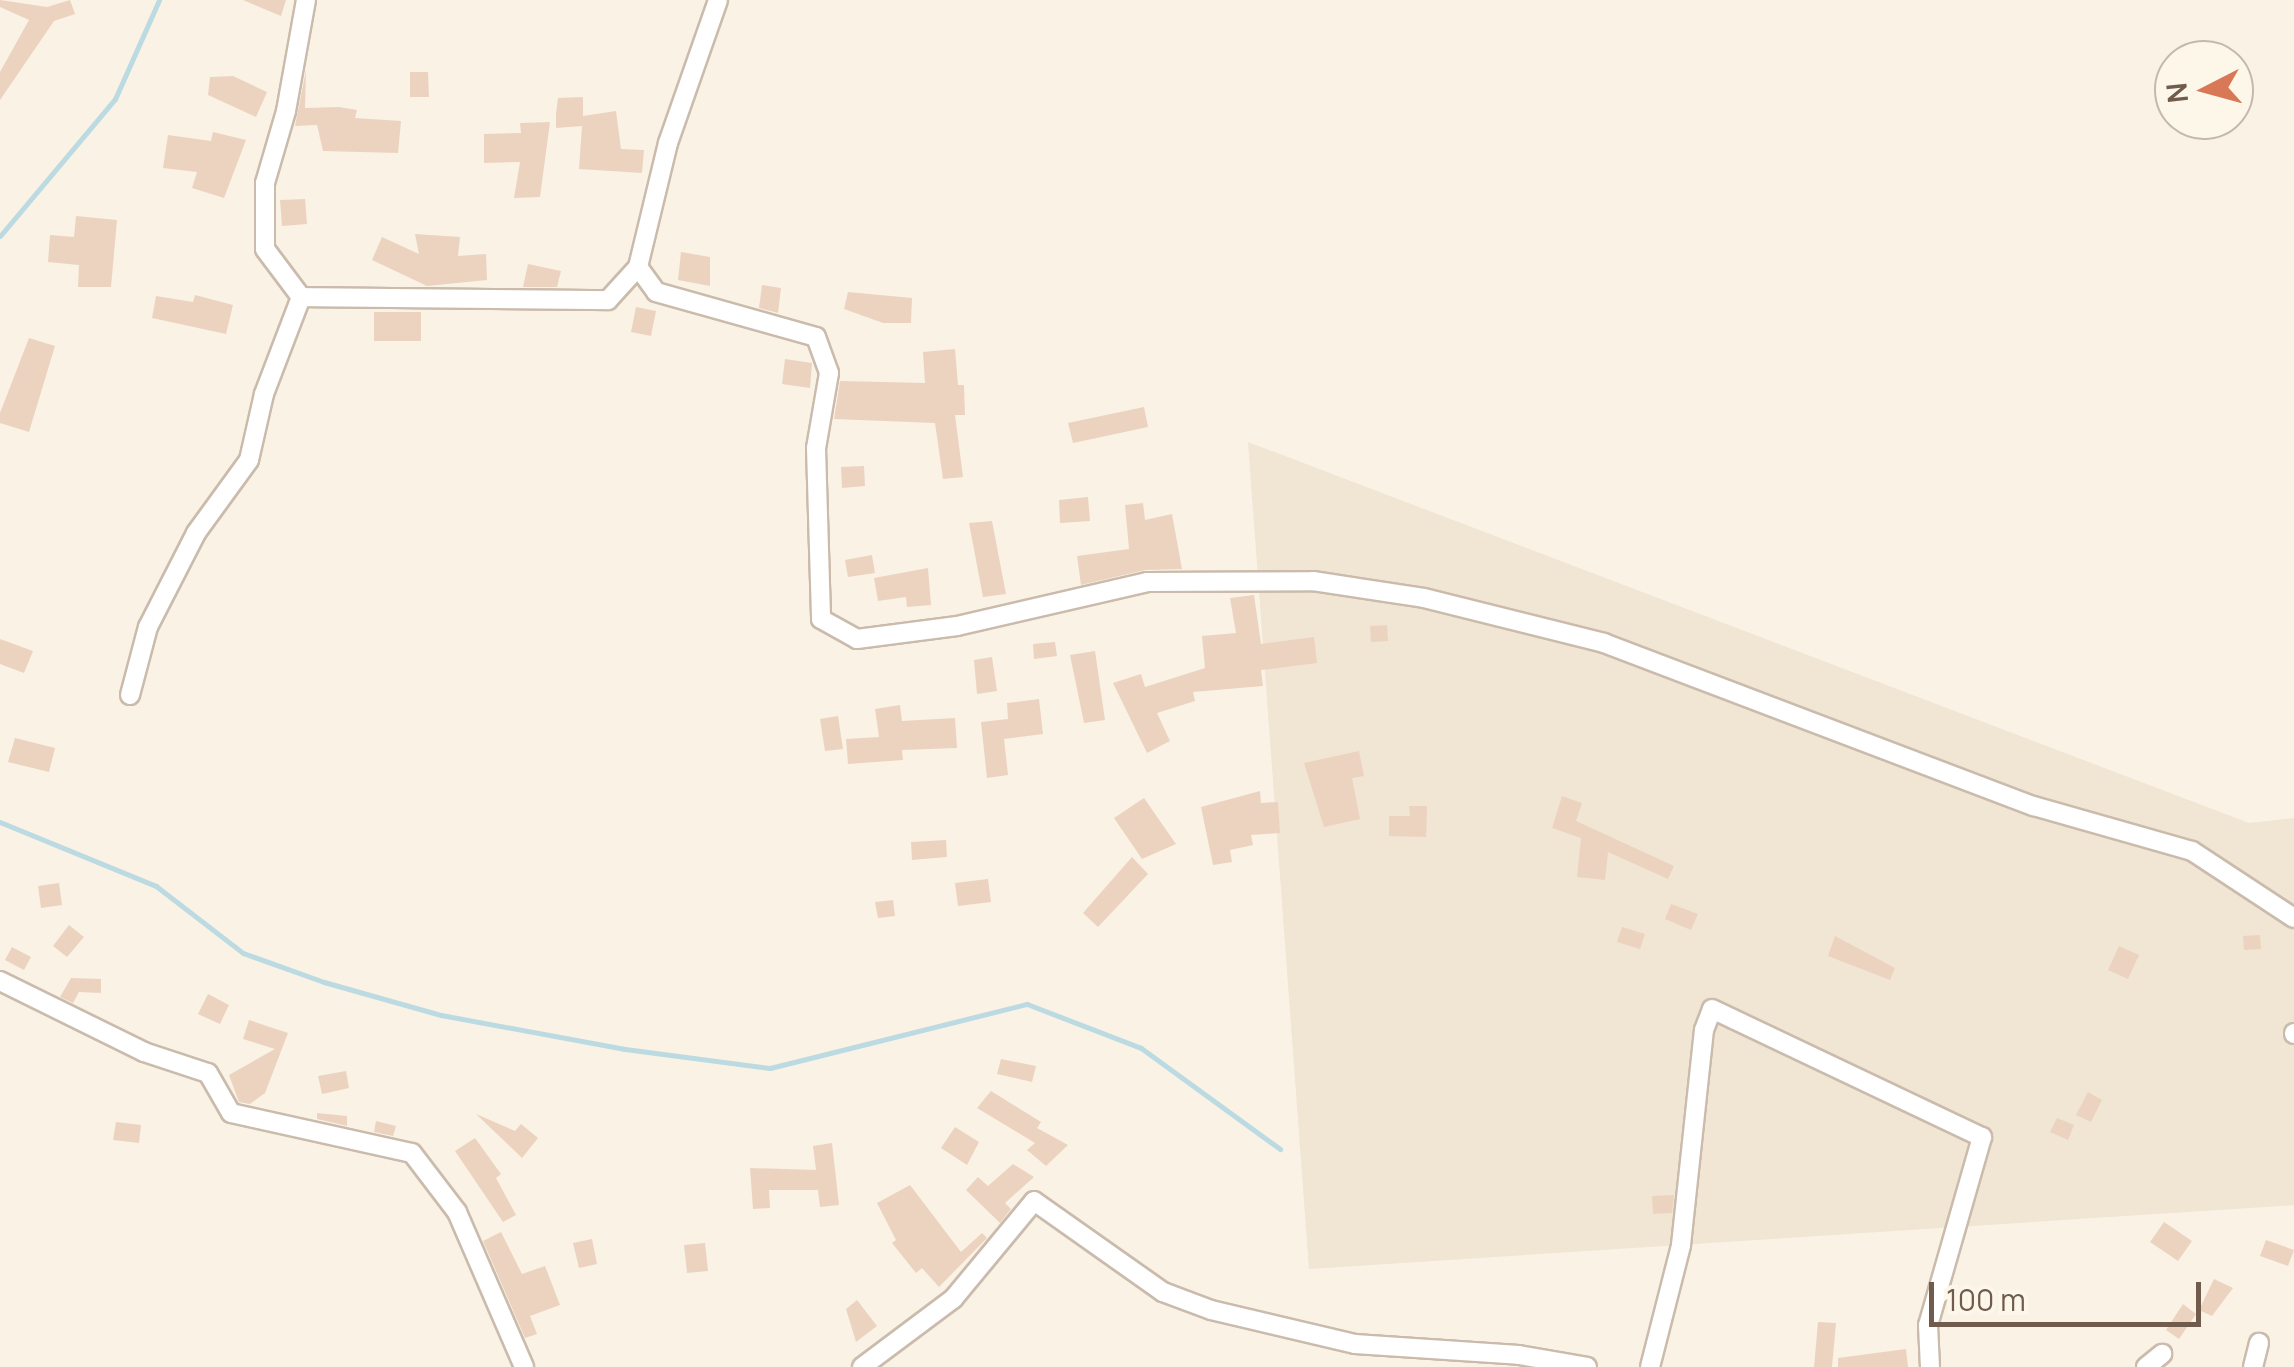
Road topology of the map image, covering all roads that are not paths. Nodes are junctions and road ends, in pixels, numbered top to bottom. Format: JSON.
{"nodes":[{"id":1,"x":306,"y":0,"type":"edge"},
{"id":2,"x":718,"y":0,"type":"edge"},
{"id":3,"x":638,"y":268,"type":"junction"},
{"id":4,"x":301,"y":297,"type":"junction"},
{"id":5,"x":130,"y":694,"type":"dead end"},
{"id":6,"x":2294,"y":918,"type":"edge"},
{"id":7,"x":0,"y":981,"type":"edge"},
{"id":8,"x":2259,"y":1344,"type":"dead end"},
{"id":9,"x":2162,"y":1354,"type":"dead end"},
{"id":10,"x":524,"y":1367,"type":"edge"},
{"id":11,"x":862,"y":1367,"type":"edge"},
{"id":12,"x":1587,"y":1367,"type":"edge"},
{"id":13,"x":1650,"y":1367,"type":"edge"},
{"id":14,"x":1930,"y":1367,"type":"edge"},
{"id":15,"x":2146,"y":1367,"type":"edge"},
{"id":16,"x":2254,"y":1367,"type":"edge"}],
"edges":[{"from":1,"to":4,"type":"street"},
{"from":2,"to":3,"type":"street"},
{"from":3,"to":4,"type":"street"},
{"from":3,"to":6,"type":"street"},
{"from":4,"to":5,"type":"street"},
{"from":7,"to":10,"type":"street"},
{"from":8,"to":16,"type":"street"},
{"from":9,"to":15,"type":"street"},
{"from":11,"to":12,"type":"street"},
{"from":13,"to":14,"type":"street"}]}
